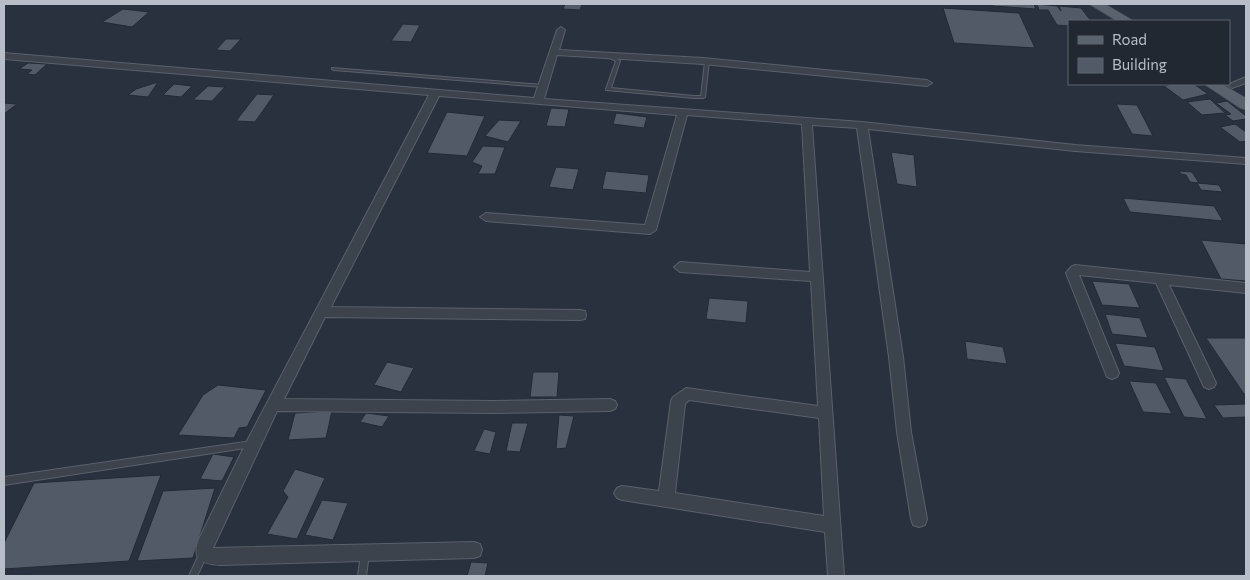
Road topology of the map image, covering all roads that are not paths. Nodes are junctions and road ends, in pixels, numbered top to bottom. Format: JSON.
{"nodes":[{"id":1,"x":1080,"y":4,"type":"edge"},
{"id":2,"x":1096,"y":4,"type":"edge"},
{"id":3,"x":1108,"y":20,"type":"edge"},
{"id":4,"x":1125,"y":20,"type":"edge"},
{"id":5,"x":562,"y":30,"type":"dead end"},
{"id":6,"x":555,"y":52,"type":"junction"},
{"id":7,"x":609,"y":55,"type":"junction"},
{"id":8,"x":4,"y":56,"type":"edge"},
{"id":9,"x":707,"y":62,"type":"junction"},
{"id":10,"x":334,"y":69,"type":"dead end"},
{"id":11,"x":1236,"y":82,"type":"edge"},
{"id":12,"x":928,"y":83,"type":"dead end"},
{"id":13,"x":1214,"y":85,"type":"edge"},
{"id":14,"x":543,"y":86,"type":"junction"},
{"id":15,"x":435,"y":93,"type":"junction"},
{"id":16,"x":1246,"y":93,"type":"edge"},
{"id":17,"x":538,"y":102,"type":"junction"},
{"id":18,"x":1246,"y":105,"type":"edge"},
{"id":19,"x":683,"y":112,"type":"junction"},
{"id":20,"x":807,"y":121,"type":"junction"},
{"id":21,"x":862,"y":126,"type":"junction"},
{"id":22,"x":1246,"y":161,"type":"edge"},
{"id":23,"x":486,"y":217,"type":"dead end"},
{"id":24,"x":680,"y":267,"type":"dead end"},
{"id":25,"x":817,"y":277,"type":"junction"},
{"id":26,"x":1161,"y":280,"type":"junction"},
{"id":27,"x":1246,"y":288,"type":"edge"},
{"id":28,"x":321,"y":312,"type":"junction"},
{"id":29,"x":580,"y":315,"type":"dead end"},
{"id":30,"x":1112,"y":373,"type":"dead end"},
{"id":31,"x":1208,"y":383,"type":"dead end"},
{"id":32,"x":274,"y":405,"type":"junction"},
{"id":33,"x":610,"y":405,"type":"dead end"},
{"id":34,"x":826,"y":413,"type":"junction"},
{"id":35,"x":253,"y":444,"type":"junction"},
{"id":36,"x":4,"y":481,"type":"edge"},
{"id":37,"x":622,"y":494,"type":"dead end"},
{"id":38,"x":666,"y":500,"type":"junction"},
{"id":39,"x":919,"y":519,"type":"dead end"},
{"id":40,"x":833,"y":525,"type":"junction"},
{"id":41,"x":474,"y":550,"type":"dead end"},
{"id":42,"x":204,"y":552,"type":"junction"},
{"id":43,"x":365,"y":553,"type":"junction"},
{"id":44,"x":193,"y":576,"type":"edge"},
{"id":45,"x":362,"y":576,"type":"edge"},
{"id":46,"x":836,"y":576,"type":"edge"}],
"edges":[{"from":1,"to":3,"type":"main road"},
{"from":2,"to":4,"type":"main road"},
{"from":5,"to":6,"type":"street"},
{"from":6,"to":7,"type":"street"},
{"from":6,"to":14,"type":"street"},
{"from":7,"to":9,"type":"street"},
{"from":7,"to":9,"type":"lane"},
{"from":8,"to":15,"type":"street"},
{"from":9,"to":12,"type":"street"},
{"from":10,"to":14,"type":"lane"},
{"from":11,"to":16,"type":"main road"},
{"from":13,"to":18,"type":"main road"},
{"from":14,"to":17,"type":"street"},
{"from":15,"to":17,"type":"street"},
{"from":15,"to":28,"type":"street"},
{"from":17,"to":19,"type":"street"},
{"from":19,"to":20,"type":"street"},
{"from":19,"to":23,"type":"street"},
{"from":20,"to":21,"type":"street"},
{"from":20,"to":25,"type":"street"},
{"from":21,"to":22,"type":"street"},
{"from":21,"to":39,"type":"street"},
{"from":24,"to":25,"type":"street"},
{"from":25,"to":34,"type":"street"},
{"from":26,"to":27,"type":"street"},
{"from":26,"to":30,"type":"street"},
{"from":26,"to":31,"type":"street"},
{"from":28,"to":29,"type":"street"},
{"from":28,"to":32,"type":"street"},
{"from":32,"to":33,"type":"street"},
{"from":32,"to":35,"type":"street"},
{"from":34,"to":38,"type":"street"},
{"from":34,"to":40,"type":"street"},
{"from":35,"to":36,"type":"lane"},
{"from":35,"to":42,"type":"street"},
{"from":37,"to":38,"type":"street"},
{"from":38,"to":40,"type":"street"},
{"from":40,"to":46,"type":"street"},
{"from":41,"to":43,"type":"street"},
{"from":42,"to":43,"type":"street"},
{"from":42,"to":44,"type":"lane"},
{"from":43,"to":45,"type":"lane"}]}
